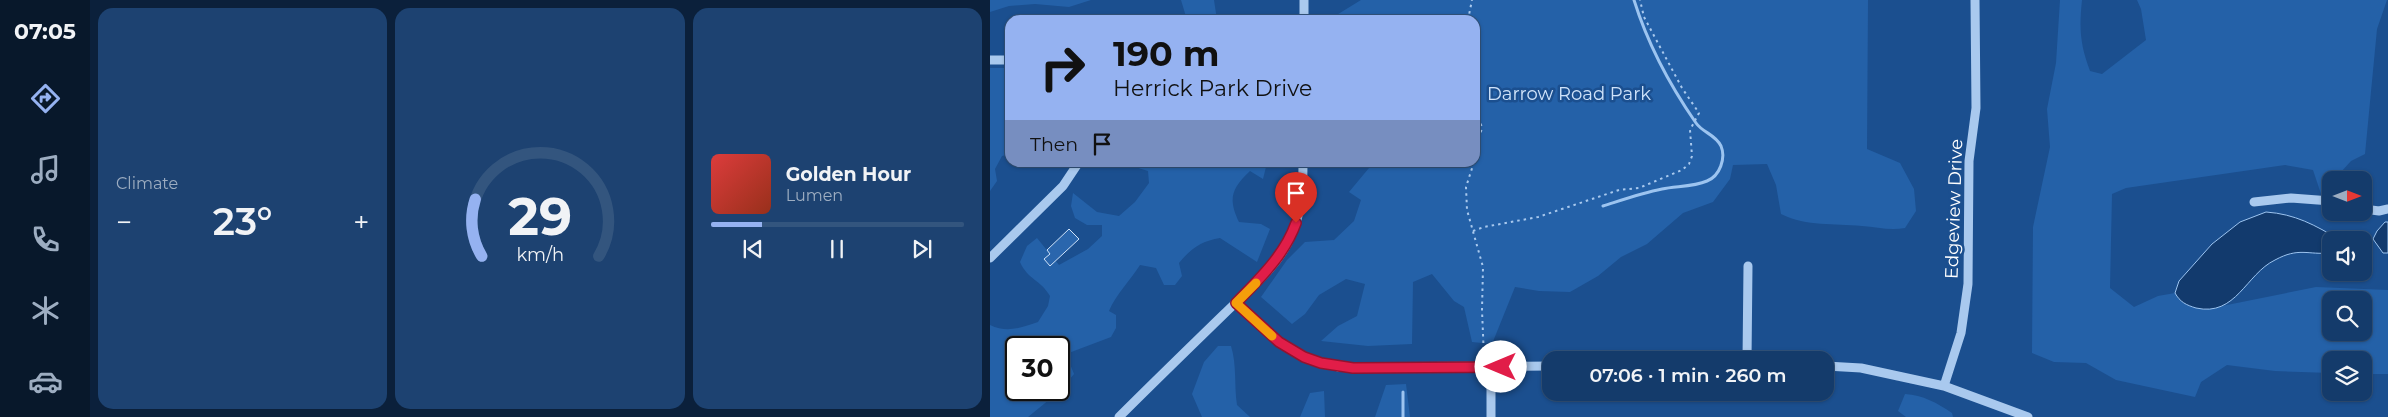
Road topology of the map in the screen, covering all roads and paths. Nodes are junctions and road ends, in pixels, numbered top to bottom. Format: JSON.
{"nodes":[{"id":1,"x":1304,"y":0,"type":"edge"},
{"id":2,"x":1472,"y":0,"type":"edge"},
{"id":3,"x":1640,"y":0,"type":"edge"},
{"id":4,"x":1975,"y":0,"type":"edge"},
{"id":5,"x":1304,"y":15,"type":"edge"},
{"id":6,"x":1469,"y":15,"type":"edge"},
{"id":7,"x":990,"y":60,"type":"edge"},
{"id":8,"x":1005,"y":60,"type":"edge"},
{"id":9,"x":1480,"y":123,"type":"edge"},
{"id":10,"x":1480,"y":136,"type":"edge"},
{"id":11,"x":1076,"y":167,"type":"edge"},
{"id":12,"x":1303,"y":167,"type":"edge"},
{"id":13,"x":1472,"y":167,"type":"edge"},
{"id":14,"x":2322,"y":200,"type":"edge"},
{"id":15,"x":2254,"y":202,"type":"dead end"},
{"id":16,"x":2388,"y":209,"type":"edge"},
{"id":17,"x":2372,"y":210,"type":"edge"},
{"id":18,"x":1473,"y":232,"type":"junction"},
{"id":19,"x":990,"y":258,"type":"edge"},
{"id":20,"x":1748,"y":266,"type":"dead end"},
{"id":21,"x":1236,"y":303,"type":"junction"},
{"id":22,"x":1747,"y":351,"type":"edge"},
{"id":23,"x":1542,"y":366,"type":"edge"},
{"id":24,"x":1834,"y":366,"type":"edge"},
{"id":25,"x":1488,"y":368,"type":"junction"},
{"id":26,"x":1944,"y":386,"type":"junction"},
{"id":27,"x":1119,"y":417,"type":"edge"},
{"id":28,"x":1491,"y":417,"type":"edge"},
{"id":29,"x":2028,"y":417,"type":"edge"}],
"edges":[{"from":1,"to":5,"type":"street"},
{"from":2,"to":6,"type":"path"},
{"from":3,"to":18,"type":"path"},
{"from":4,"to":26,"type":"street","name":"Edgeview Drive"},
{"from":7,"to":8,"type":"street"},
{"from":9,"to":10,"type":"path"},
{"from":11,"to":19,"type":"street"},
{"from":12,"to":21,"type":"street"},
{"from":13,"to":18,"type":"path"},
{"from":14,"to":15,"type":"street"},
{"from":16,"to":17,"type":"street"},
{"from":18,"to":25,"type":"path"},
{"from":20,"to":22,"type":"street"},
{"from":21,"to":25,"type":"street"},
{"from":21,"to":27,"type":"street"},
{"from":23,"to":25,"type":"street"},
{"from":24,"to":26,"type":"street"},
{"from":25,"to":28,"type":"street"},
{"from":26,"to":29,"type":"street"}]}
